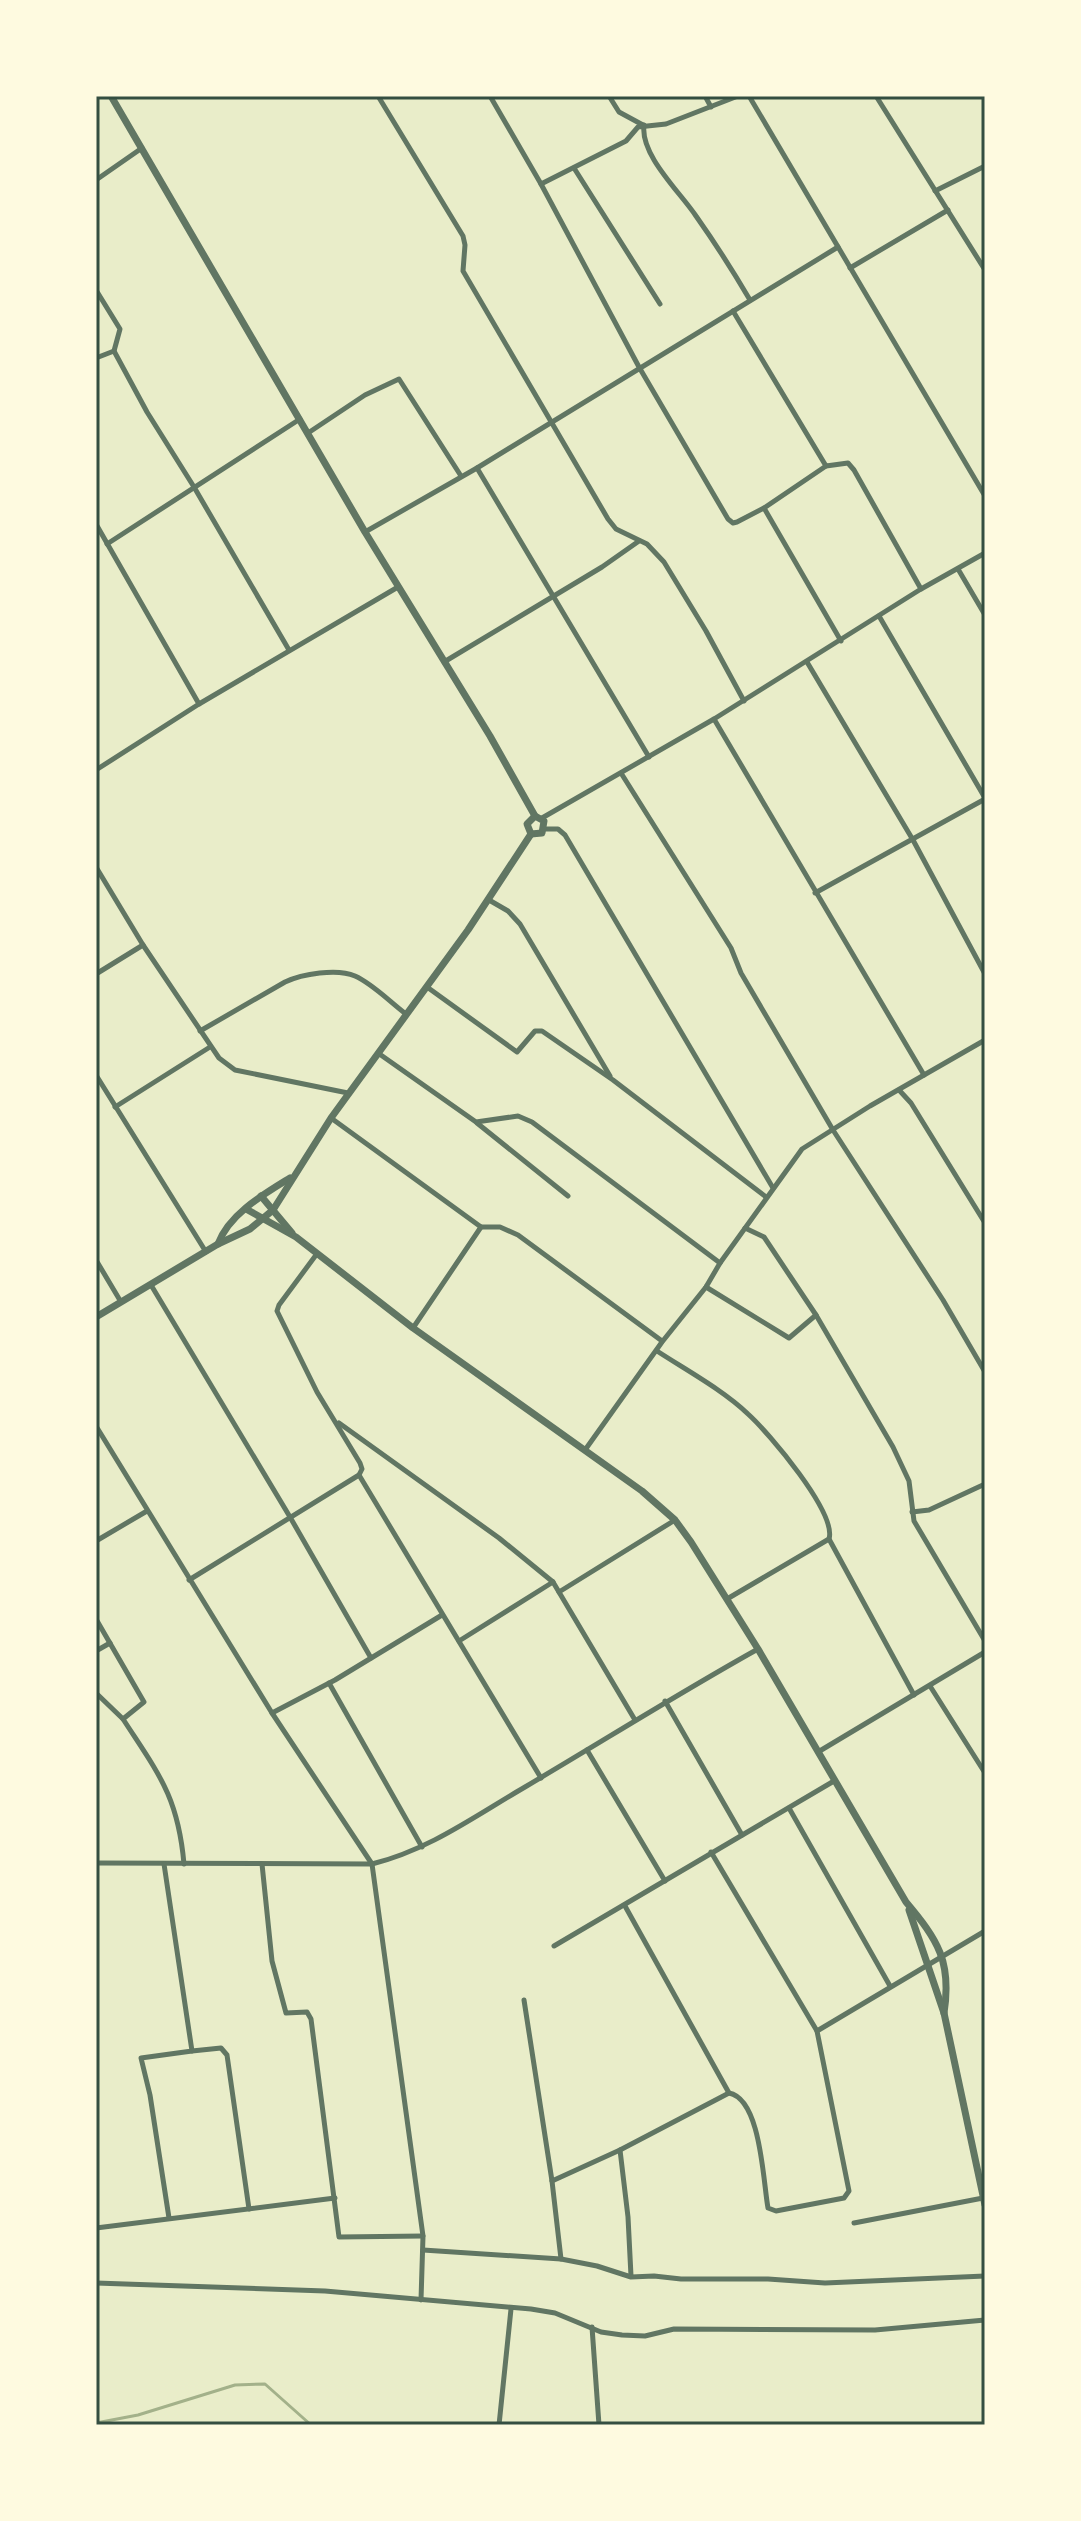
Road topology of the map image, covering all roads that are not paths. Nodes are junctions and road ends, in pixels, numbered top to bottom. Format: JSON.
{"nodes":[{"id":1,"x":111,"y":96,"type":"edge"},
{"id":2,"x":378,"y":96,"type":"edge"},
{"id":3,"x":490,"y":96,"type":"edge"},
{"id":4,"x":609,"y":96,"type":"edge"},
{"id":5,"x":705,"y":96,"type":"edge"},
{"id":6,"x":738,"y":96,"type":"edge"},
{"id":7,"x":749,"y":96,"type":"edge"},
{"id":8,"x":876,"y":96,"type":"edge"},
{"id":9,"x":711,"y":107,"type":"junction"},
{"id":10,"x":644,"y":125,"type":"junction"},
{"id":11,"x":143,"y":148,"type":"junction"},
{"id":12,"x":985,"y":166,"type":"edge"},
{"id":13,"x":574,"y":168,"type":"junction"},
{"id":14,"x":96,"y":180,"type":"edge"},
{"id":15,"x":541,"y":184,"type":"junction"},
{"id":16,"x":935,"y":191,"type":"junction"},
{"id":17,"x":948,"y":210,"type":"junction"},
{"id":18,"x":838,"y":247,"type":"junction"},
{"id":19,"x":850,"y":268,"type":"junction"},
{"id":20,"x":985,"y":270,"type":"edge"},
{"id":21,"x":96,"y":290,"type":"edge"},
{"id":22,"x":750,"y":300,"type":"junction"},
{"id":23,"x":660,"y":304,"type":"dead end"},
{"id":24,"x":733,"y":311,"type":"junction"},
{"id":25,"x":114,"y":351,"type":"junction"},
{"id":26,"x":96,"y":358,"type":"edge"},
{"id":27,"x":639,"y":367,"type":"junction"},
{"id":28,"x":300,"y":419,"type":"junction"},
{"id":29,"x":552,"y":421,"type":"junction"},
{"id":30,"x":308,"y":433,"type":"junction"},
{"id":31,"x":826,"y":466,"type":"junction"},
{"id":32,"x":477,"y":468,"type":"junction"},
{"id":33,"x":461,"y":476,"type":"junction"},
{"id":34,"x":194,"y":487,"type":"junction"},
{"id":35,"x":985,"y":496,"type":"edge"},
{"id":36,"x":764,"y":508,"type":"junction"},
{"id":37,"x":96,"y":524,"type":"edge"},
{"id":38,"x":365,"y":532,"type":"junction"},
{"id":39,"x":639,"y":541,"type":"junction"},
{"id":40,"x":107,"y":544,"type":"junction"},
{"id":41,"x":985,"y":553,"type":"edge"},
{"id":42,"x":958,"y":569,"type":"junction"},
{"id":43,"x":398,"y":587,"type":"junction"},
{"id":44,"x":921,"y":589,"type":"junction"},
{"id":45,"x":552,"y":597,"type":"junction"},
{"id":46,"x":985,"y":615,"type":"edge"},
{"id":47,"x":879,"y":616,"type":"junction"},
{"id":48,"x":841,"y":641,"type":"junction"},
{"id":49,"x":289,"y":650,"type":"junction"},
{"id":50,"x":444,"y":662,"type":"junction"},
{"id":51,"x":807,"y":662,"type":"junction"},
{"id":52,"x":744,"y":701,"type":"junction"},
{"id":53,"x":199,"y":704,"type":"junction"},
{"id":54,"x":714,"y":719,"type":"junction"},
{"id":55,"x":649,"y":757,"type":"junction"},
{"id":56,"x":96,"y":770,"type":"edge"},
{"id":57,"x":621,"y":773,"type":"junction"},
{"id":58,"x":985,"y":799,"type":"edge"},
{"id":59,"x":539,"y":817,"type":"junction"},
{"id":60,"x":545,"y":829,"type":"junction"},
{"id":61,"x":531,"y":834,"type":"junction"},
{"id":62,"x":913,"y":840,"type":"junction"},
{"id":63,"x":96,"y":867,"type":"edge"},
{"id":64,"x":815,"y":893,"type":"junction"},
{"id":65,"x":489,"y":900,"type":"junction"},
{"id":66,"x":143,"y":945,"type":"junction"},
{"id":67,"x":96,"y":974,"type":"edge"},
{"id":68,"x":985,"y":974,"type":"edge"},
{"id":69,"x":427,"y":987,"type":"junction"},
{"id":70,"x":406,"y":1014,"type":"junction"},
{"id":71,"x":200,"y":1031,"type":"junction"},
{"id":72,"x":985,"y":1040,"type":"edge"},
{"id":73,"x":210,"y":1047,"type":"junction"},
{"id":74,"x":378,"y":1053,"type":"junction"},
{"id":75,"x":96,"y":1075,"type":"edge"},
{"id":76,"x":924,"y":1075,"type":"junction"},
{"id":77,"x":613,"y":1080,"type":"junction"},
{"id":78,"x":899,"y":1090,"type":"junction"},
{"id":79,"x":349,"y":1094,"type":"junction"},
{"id":80,"x":115,"y":1107,"type":"junction"},
{"id":81,"x":331,"y":1118,"type":"junction"},
{"id":82,"x":476,"y":1122,"type":"junction"},
{"id":83,"x":833,"y":1130,"type":"junction"},
{"id":84,"x":292,"y":1177,"type":"junction"},
{"id":85,"x":773,"y":1188,"type":"junction"},
{"id":86,"x":261,"y":1196,"type":"junction"},
{"id":87,"x":568,"y":1196,"type":"dead end"},
{"id":88,"x":766,"y":1197,"type":"junction"},
{"id":89,"x":246,"y":1209,"type":"junction"},
{"id":90,"x":273,"y":1210,"type":"junction"},
{"id":91,"x":264,"y":1219,"type":"junction"},
{"id":92,"x":985,"y":1223,"type":"edge"},
{"id":93,"x":481,"y":1227,"type":"junction"},
{"id":94,"x":745,"y":1228,"type":"junction"},
{"id":95,"x":296,"y":1237,"type":"junction"},
{"id":96,"x":218,"y":1244,"type":"junction"},
{"id":97,"x":206,"y":1252,"type":"junction"},
{"id":98,"x":316,"y":1255,"type":"junction"},
{"id":99,"x":96,"y":1260,"type":"edge"},
{"id":100,"x":720,"y":1263,"type":"junction"},
{"id":101,"x":151,"y":1285,"type":"junction"},
{"id":102,"x":706,"y":1287,"type":"junction"},
{"id":103,"x":122,"y":1303,"type":"junction"},
{"id":104,"x":816,"y":1315,"type":"junction"},
{"id":105,"x":96,"y":1317,"type":"edge"},
{"id":106,"x":413,"y":1328,"type":"junction"},
{"id":107,"x":662,"y":1342,"type":"junction"},
{"id":108,"x":657,"y":1351,"type":"junction"},
{"id":109,"x":985,"y":1372,"type":"edge"},
{"id":110,"x":335,"y":1420,"type":"junction"},
{"id":111,"x":96,"y":1426,"type":"edge"},
{"id":112,"x":585,"y":1450,"type":"junction"},
{"id":113,"x":359,"y":1475,"type":"junction"},
{"id":114,"x":985,"y":1484,"type":"edge"},
{"id":115,"x":147,"y":1511,"type":"junction"},
{"id":116,"x":912,"y":1512,"type":"junction"},
{"id":117,"x":290,"y":1517,"type":"junction"},
{"id":118,"x":675,"y":1520,"type":"junction"},
{"id":119,"x":829,"y":1539,"type":"junction"},
{"id":120,"x":96,"y":1541,"type":"edge"},
{"id":121,"x":189,"y":1580,"type":"junction"},
{"id":122,"x":553,"y":1582,"type":"junction"},
{"id":123,"x":559,"y":1592,"type":"junction"},
{"id":124,"x":727,"y":1599,"type":"junction"},
{"id":125,"x":442,"y":1615,"type":"junction"},
{"id":126,"x":96,"y":1619,"type":"edge"},
{"id":127,"x":459,"y":1641,"type":"junction"},
{"id":128,"x":985,"y":1641,"type":"edge"},
{"id":129,"x":110,"y":1643,"type":"junction"},
{"id":130,"x":758,"y":1649,"type":"junction"},
{"id":131,"x":96,"y":1651,"type":"edge"},
{"id":132,"x":985,"y":1652,"type":"edge"},
{"id":133,"x":371,"y":1658,"type":"junction"},
{"id":134,"x":329,"y":1683,"type":"junction"},
{"id":135,"x":929,"y":1686,"type":"junction"},
{"id":136,"x":96,"y":1693,"type":"edge"},
{"id":137,"x":914,"y":1695,"type":"junction"},
{"id":138,"x":665,"y":1701,"type":"junction"},
{"id":139,"x":272,"y":1713,"type":"junction"},
{"id":140,"x":123,"y":1719,"type":"junction"},
{"id":141,"x":635,"y":1720,"type":"junction"},
{"id":142,"x":587,"y":1750,"type":"junction"},
{"id":143,"x":818,"y":1753,"type":"junction"},
{"id":144,"x":985,"y":1773,"type":"edge"},
{"id":145,"x":541,"y":1778,"type":"junction"},
{"id":146,"x":834,"y":1781,"type":"junction"},
{"id":147,"x":789,"y":1808,"type":"junction"},
{"id":148,"x":742,"y":1835,"type":"junction"},
{"id":149,"x":422,"y":1847,"type":"junction"},
{"id":150,"x":711,"y":1852,"type":"junction"},
{"id":151,"x":96,"y":1863,"type":"edge"},
{"id":152,"x":164,"y":1864,"type":"junction"},
{"id":153,"x":184,"y":1864,"type":"junction"},
{"id":154,"x":262,"y":1864,"type":"junction"},
{"id":155,"x":372,"y":1864,"type":"junction"},
{"id":156,"x":665,"y":1881,"type":"junction"},
{"id":157,"x":906,"y":1902,"type":"junction"},
{"id":158,"x":625,"y":1906,"type":"junction"},
{"id":159,"x":985,"y":1931,"type":"edge"},
{"id":160,"x":554,"y":1946,"type":"dead end"},
{"id":161,"x":943,"y":1956,"type":"junction"},
{"id":162,"x":928,"y":1965,"type":"junction"},
{"id":163,"x":890,"y":1986,"type":"junction"},
{"id":164,"x":524,"y":2000,"type":"dead end"},
{"id":165,"x":944,"y":2013,"type":"junction"},
{"id":166,"x":817,"y":2031,"type":"junction"},
{"id":167,"x":192,"y":2051,"type":"junction"},
{"id":168,"x":729,"y":2093,"type":"junction"},
{"id":169,"x":620,"y":2150,"type":"junction"},
{"id":170,"x":552,"y":2181,"type":"junction"},
{"id":171,"x":335,"y":2198,"type":"junction"},
{"id":172,"x":984,"y":2202,"type":"edge"},
{"id":173,"x":249,"y":2209,"type":"junction"},
{"id":174,"x":169,"y":2218,"type":"junction"},
{"id":175,"x":854,"y":2223,"type":"dead end"},
{"id":176,"x":96,"y":2228,"type":"edge"},
{"id":177,"x":423,"y":2236,"type":"junction"},
{"id":178,"x":423,"y":2250,"type":"junction"},
{"id":179,"x":561,"y":2259,"type":"junction"},
{"id":180,"x":985,"y":2276,"type":"edge"},
{"id":181,"x":631,"y":2277,"type":"junction"},
{"id":182,"x":96,"y":2283,"type":"edge"},
{"id":183,"x":421,"y":2300,"type":"junction"},
{"id":184,"x":511,"y":2309,"type":"junction"},
{"id":185,"x":985,"y":2320,"type":"edge"},
{"id":186,"x":592,"y":2327,"type":"junction"},
{"id":187,"x":499,"y":2425,"type":"edge"},
{"id":188,"x":599,"y":2425,"type":"edge"}],
"edges":[{"from":1,"to":11,"type":"street"},
{"from":2,"to":29,"type":"street"},
{"from":3,"to":15,"type":"street"},
{"from":4,"to":10,"type":"street"},
{"from":5,"to":9,"type":"street"},
{"from":6,"to":9,"type":"street"},
{"from":7,"to":18,"type":"street"},
{"from":8,"to":16,"type":"street"},
{"from":9,"to":10,"type":"street"},
{"from":10,"to":13,"type":"street"},
{"from":10,"to":22,"type":"street"},
{"from":11,"to":14,"type":"street"},
{"from":11,"to":28,"type":"street"},
{"from":12,"to":16,"type":"street"},
{"from":13,"to":15,"type":"street"},
{"from":13,"to":23,"type":"street"},
{"from":15,"to":27,"type":"street"},
{"from":16,"to":17,"type":"street"},
{"from":17,"to":19,"type":"street"},
{"from":17,"to":20,"type":"street"},
{"from":18,"to":19,"type":"street"},
{"from":18,"to":22,"type":"street"},
{"from":19,"to":35,"type":"street"},
{"from":21,"to":25,"type":"street"},
{"from":22,"to":24,"type":"street"},
{"from":24,"to":27,"type":"street"},
{"from":24,"to":31,"type":"street"},
{"from":25,"to":26,"type":"street"},
{"from":25,"to":34,"type":"street"},
{"from":27,"to":29,"type":"street"},
{"from":27,"to":36,"type":"street"},
{"from":28,"to":30,"type":"street"},
{"from":28,"to":34,"type":"street"},
{"from":29,"to":32,"type":"street"},
{"from":29,"to":39,"type":"street"},
{"from":30,"to":33,"type":"street"},
{"from":30,"to":38,"type":"street"},
{"from":31,"to":36,"type":"street"},
{"from":31,"to":44,"type":"street"},
{"from":32,"to":33,"type":"street"},
{"from":32,"to":45,"type":"street"},
{"from":33,"to":38,"type":"street"},
{"from":34,"to":40,"type":"street"},
{"from":34,"to":49,"type":"street"},
{"from":36,"to":48,"type":"street"},
{"from":37,"to":40,"type":"street"},
{"from":38,"to":43,"type":"street"},
{"from":39,"to":45,"type":"street"},
{"from":39,"to":52,"type":"street"},
{"from":40,"to":53,"type":"street"},
{"from":41,"to":42,"type":"street"},
{"from":42,"to":44,"type":"street"},
{"from":42,"to":46,"type":"street"},
{"from":43,"to":49,"type":"street"},
{"from":43,"to":50,"type":"street"},
{"from":44,"to":47,"type":"street"},
{"from":45,"to":50,"type":"street"},
{"from":45,"to":55,"type":"street"},
{"from":47,"to":48,"type":"street"},
{"from":47,"to":58,"type":"street"},
{"from":48,"to":51,"type":"street"},
{"from":49,"to":53,"type":"street"},
{"from":50,"to":59,"type":"street"},
{"from":51,"to":52,"type":"street"},
{"from":51,"to":62,"type":"street"},
{"from":52,"to":54,"type":"street"},
{"from":53,"to":56,"type":"street"},
{"from":54,"to":55,"type":"street"},
{"from":54,"to":64,"type":"street"},
{"from":55,"to":57,"type":"street"},
{"from":57,"to":59,"type":"street"},
{"from":57,"to":83,"type":"street"},
{"from":58,"to":62,"type":"street"},
{"from":59,"to":60,"type":"street"},
{"from":59,"to":61,"type":"street"},
{"from":60,"to":61,"type":"street"},
{"from":60,"to":85,"type":"street"},
{"from":61,"to":65,"type":"street"},
{"from":62,"to":64,"type":"street"},
{"from":62,"to":68,"type":"street"},
{"from":63,"to":66,"type":"street"},
{"from":64,"to":76,"type":"street"},
{"from":65,"to":69,"type":"street"},
{"from":65,"to":77,"type":"street"},
{"from":66,"to":67,"type":"street"},
{"from":66,"to":71,"type":"street"},
{"from":69,"to":70,"type":"street"},
{"from":69,"to":77,"type":"street"},
{"from":70,"to":71,"type":"street"},
{"from":70,"to":74,"type":"street"},
{"from":71,"to":73,"type":"street"},
{"from":72,"to":76,"type":"street"},
{"from":73,"to":79,"type":"street"},
{"from":73,"to":80,"type":"street"},
{"from":74,"to":79,"type":"street"},
{"from":74,"to":82,"type":"street"},
{"from":75,"to":80,"type":"street"},
{"from":76,"to":78,"type":"street"},
{"from":77,"to":88,"type":"street"},
{"from":78,"to":83,"type":"street"},
{"from":78,"to":92,"type":"street"},
{"from":79,"to":81,"type":"street"},
{"from":80,"to":97,"type":"street"},
{"from":81,"to":84,"type":"street"},
{"from":81,"to":93,"type":"street"},
{"from":82,"to":87,"type":"street"},
{"from":82,"to":100,"type":"street"},
{"from":83,"to":85,"type":"street"},
{"from":83,"to":109,"type":"street"},
{"from":84,"to":86,"type":"street"},
{"from":84,"to":90,"type":"street"},
{"from":85,"to":88,"type":"street"},
{"from":86,"to":89,"type":"street"},
{"from":86,"to":90,"type":"street"},
{"from":88,"to":94,"type":"street"},
{"from":89,"to":91,"type":"street"},
{"from":89,"to":96,"type":"street"},
{"from":90,"to":91,"type":"street"},
{"from":90,"to":95,"type":"street"},
{"from":91,"to":95,"type":"street"},
{"from":91,"to":96,"type":"street"},
{"from":93,"to":106,"type":"street"},
{"from":93,"to":107,"type":"street"},
{"from":94,"to":100,"type":"street"},
{"from":94,"to":104,"type":"street"},
{"from":95,"to":98,"type":"street"},
{"from":96,"to":97,"type":"street"},
{"from":97,"to":101,"type":"street"},
{"from":98,"to":106,"type":"street"},
{"from":98,"to":110,"type":"street"},
{"from":99,"to":103,"type":"street"},
{"from":100,"to":102,"type":"street"},
{"from":101,"to":103,"type":"street"},
{"from":101,"to":117,"type":"street"},
{"from":102,"to":104,"type":"street"},
{"from":102,"to":107,"type":"street"},
{"from":103,"to":105,"type":"street"},
{"from":104,"to":116,"type":"street"},
{"from":106,"to":112,"type":"street"},
{"from":107,"to":108,"type":"street"},
{"from":108,"to":112,"type":"street"},
{"from":108,"to":119,"type":"street"},
{"from":110,"to":113,"type":"street"},
{"from":110,"to":122,"type":"street"},
{"from":111,"to":115,"type":"street"},
{"from":112,"to":118,"type":"street"},
{"from":113,"to":117,"type":"street"},
{"from":113,"to":125,"type":"street"},
{"from":114,"to":116,"type":"street"},
{"from":115,"to":120,"type":"street"},
{"from":115,"to":121,"type":"street"},
{"from":116,"to":128,"type":"street"},
{"from":117,"to":121,"type":"street"},
{"from":117,"to":133,"type":"street"},
{"from":118,"to":123,"type":"street"},
{"from":118,"to":124,"type":"street"},
{"from":119,"to":124,"type":"street"},
{"from":119,"to":137,"type":"street"},
{"from":121,"to":139,"type":"street"},
{"from":122,"to":123,"type":"street"},
{"from":122,"to":127,"type":"street"},
{"from":123,"to":141,"type":"street"},
{"from":124,"to":130,"type":"street"},
{"from":125,"to":127,"type":"street"},
{"from":125,"to":133,"type":"street"},
{"from":126,"to":129,"type":"street"},
{"from":127,"to":145,"type":"street"},
{"from":129,"to":131,"type":"street"},
{"from":129,"to":140,"type":"street"},
{"from":130,"to":138,"type":"street"},
{"from":130,"to":143,"type":"street"},
{"from":132,"to":135,"type":"street"},
{"from":133,"to":134,"type":"street"},
{"from":134,"to":139,"type":"street"},
{"from":134,"to":149,"type":"street"},
{"from":135,"to":137,"type":"street"},
{"from":135,"to":144,"type":"street"},
{"from":136,"to":140,"type":"street"},
{"from":137,"to":143,"type":"street"},
{"from":138,"to":141,"type":"street"},
{"from":138,"to":148,"type":"street"},
{"from":139,"to":155,"type":"street"},
{"from":140,"to":153,"type":"street"},
{"from":141,"to":142,"type":"street"},
{"from":142,"to":145,"type":"street"},
{"from":142,"to":156,"type":"street"},
{"from":143,"to":146,"type":"street"},
{"from":145,"to":149,"type":"street"},
{"from":146,"to":147,"type":"street"},
{"from":146,"to":157,"type":"street"},
{"from":147,"to":148,"type":"street"},
{"from":147,"to":163,"type":"street"},
{"from":148,"to":150,"type":"street"},
{"from":149,"to":155,"type":"street"},
{"from":150,"to":156,"type":"street"},
{"from":150,"to":166,"type":"street"},
{"from":151,"to":152,"type":"street"},
{"from":152,"to":153,"type":"street"},
{"from":152,"to":167,"type":"street"},
{"from":153,"to":154,"type":"street"},
{"from":154,"to":155,"type":"street"},
{"from":154,"to":171,"type":"street"},
{"from":155,"to":177,"type":"street"},
{"from":156,"to":158,"type":"street"},
{"from":157,"to":161,"type":"street"},
{"from":157,"to":162,"type":"street"},
{"from":158,"to":160,"type":"street"},
{"from":158,"to":168,"type":"street"},
{"from":159,"to":161,"type":"street"},
{"from":161,"to":162,"type":"street"},
{"from":161,"to":165,"type":"street"},
{"from":162,"to":163,"type":"street"},
{"from":162,"to":165,"type":"street"},
{"from":163,"to":166,"type":"street"},
{"from":164,"to":170,"type":"street"},
{"from":165,"to":172,"type":"street"},
{"from":166,"to":168,"type":"street"},
{"from":167,"to":173,"type":"street"},
{"from":167,"to":174,"type":"street"},
{"from":168,"to":169,"type":"street"},
{"from":169,"to":170,"type":"street"},
{"from":169,"to":181,"type":"street"},
{"from":170,"to":179,"type":"street"},
{"from":171,"to":173,"type":"street"},
{"from":171,"to":177,"type":"street"},
{"from":172,"to":175,"type":"street"},
{"from":173,"to":174,"type":"street"},
{"from":174,"to":176,"type":"street"},
{"from":177,"to":178,"type":"street"},
{"from":178,"to":179,"type":"street"},
{"from":178,"to":183,"type":"street"},
{"from":179,"to":181,"type":"street"},
{"from":180,"to":181,"type":"street"},
{"from":182,"to":183,"type":"street"},
{"from":183,"to":184,"type":"street"},
{"from":184,"to":186,"type":"street"},
{"from":184,"to":187,"type":"street"},
{"from":185,"to":186,"type":"street"},
{"from":186,"to":188,"type":"street"}]}
